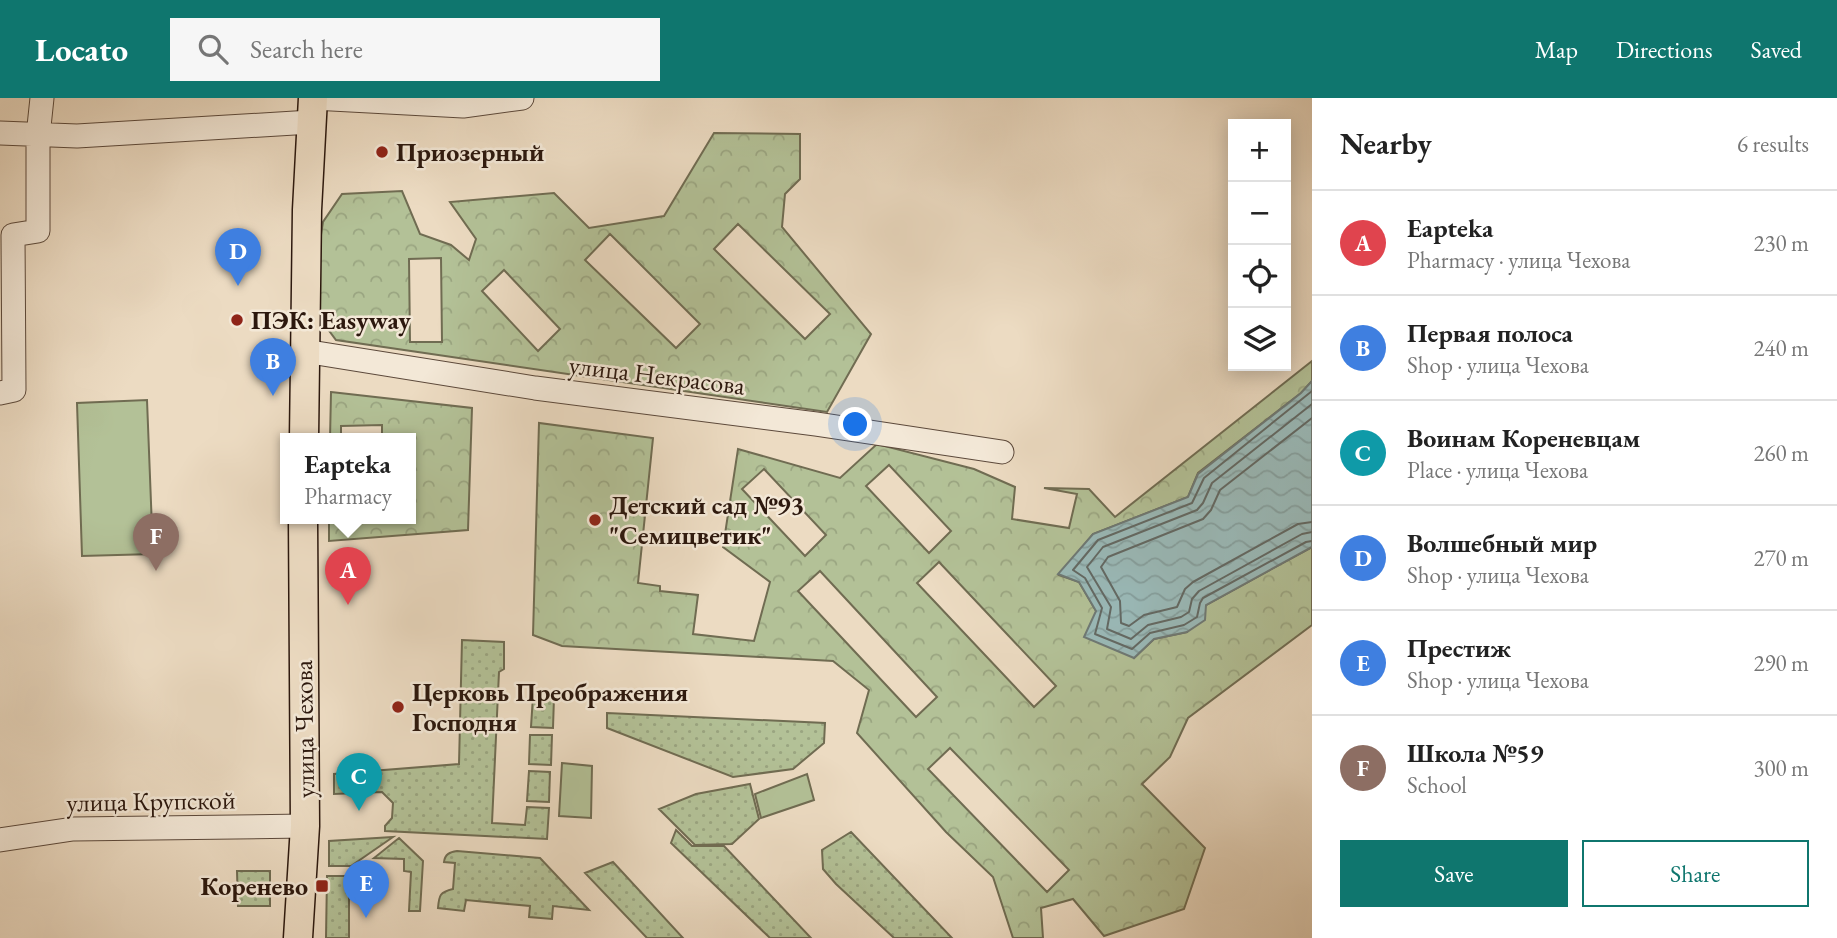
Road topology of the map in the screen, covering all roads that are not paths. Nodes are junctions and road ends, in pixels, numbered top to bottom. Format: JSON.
{"nodes":[{"id":1,"x":42,"y":98,"type":"edge"},
{"id":2,"x":522,"y":98,"type":"edge"},
{"id":3,"x":464,"y":102,"type":"edge"},
{"id":4,"x":312,"y":106,"type":"edge"},
{"id":5,"x":0,"y":133,"type":"edge"},
{"id":6,"x":38,"y":136,"type":"junction"},
{"id":7,"x":304,"y":351,"type":"junction"},
{"id":8,"x":0,"y":393,"type":"edge"},
{"id":9,"x":304,"y":433,"type":"edge"},
{"id":10,"x":1002,"y":452,"type":"dead end"},
{"id":11,"x":303,"y":524,"type":"edge"},
{"id":12,"x":305,"y":826,"type":"junction"},
{"id":13,"x":0,"y":840,"type":"edge"},
{"id":14,"x":298,"y":938,"type":"edge"}],
"edges":[{"from":1,"to":6,"type":"street"},
{"from":2,"to":3,"type":"street"},
{"from":3,"to":4,"type":"street"},
{"from":4,"to":6,"type":"street"},
{"from":4,"to":7,"type":"main road"},
{"from":5,"to":6,"type":"street"},
{"from":6,"to":8,"type":"street"},
{"from":7,"to":9,"type":"main road"},
{"from":7,"to":10,"type":"street","name":"улица Некрасова"},
{"from":11,"to":12,"type":"main road","name":"улица Чехова"},
{"from":12,"to":13,"type":"street","name":"улица Крупской"},
{"from":12,"to":14,"type":"main road","name":"улица Чехова"}]}
